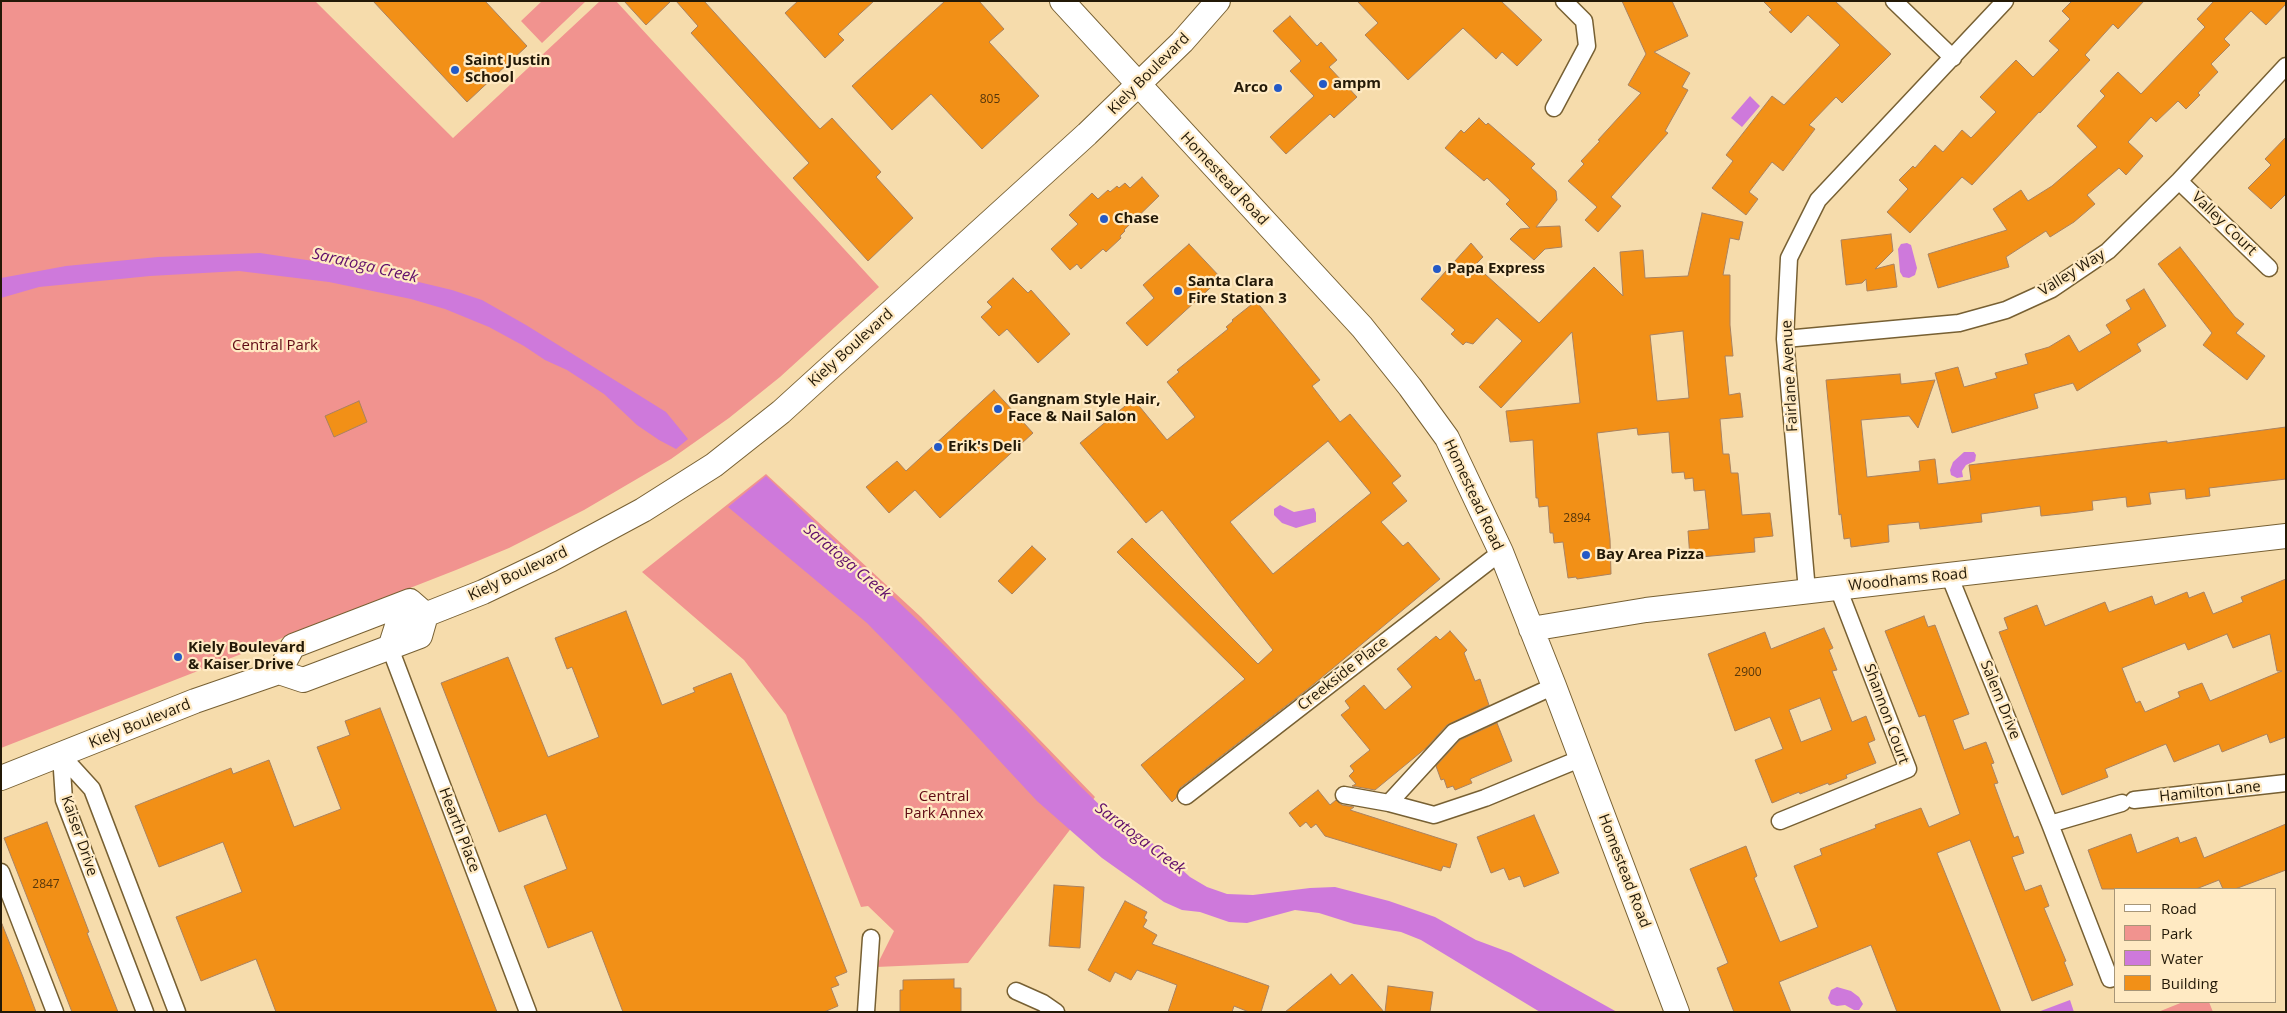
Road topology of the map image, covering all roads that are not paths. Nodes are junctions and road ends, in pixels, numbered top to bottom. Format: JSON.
{"nodes":[{"id":1,"x":1062,"y":1,"type":"edge"},
{"id":2,"x":1218,"y":1,"type":"edge"},
{"id":3,"x":1564,"y":1,"type":"edge"},
{"id":4,"x":1894,"y":1,"type":"edge"},
{"id":5,"x":2006,"y":1,"type":"edge"},
{"id":6,"x":1953,"y":58,"type":"junction"},
{"id":7,"x":2286,"y":66,"type":"edge"},
{"id":8,"x":1138,"y":86,"type":"junction"},
{"id":9,"x":1554,"y":108,"type":"dead end"},
{"id":10,"x":2179,"y":181,"type":"junction"},
{"id":11,"x":2269,"y":268,"type":"dead end"},
{"id":12,"x":1785,"y":339,"type":"junction"},
{"id":13,"x":2286,"y":536,"type":"edge"},
{"id":14,"x":1500,"y":552,"type":"junction"},
{"id":15,"x":1949,"y":575,"type":"junction"},
{"id":16,"x":1838,"y":588,"type":"junction"},
{"id":17,"x":1807,"y":591,"type":"junction"},
{"id":18,"x":426,"y":615,"type":"junction"},
{"id":19,"x":1531,"y":629,"type":"junction"},
{"id":20,"x":390,"y":648,"type":"junction"},
{"id":21,"x":279,"y":672,"type":"junction"},
{"id":22,"x":1554,"y":686,"type":"junction"},
{"id":23,"x":61,"y":755,"type":"junction"},
{"id":24,"x":1582,"y":758,"type":"junction"},
{"id":25,"x":1,"y":778,"type":"edge"},
{"id":26,"x":2286,"y":783,"type":"edge"},
{"id":27,"x":1186,"y":796,"type":"dead end"},
{"id":28,"x":1344,"y":796,"type":"dead end"},
{"id":29,"x":1388,"y":803,"type":"junction"},
{"id":30,"x":1780,"y":821,"type":"dead end"},
{"id":31,"x":2050,"y":824,"type":"junction"},
{"id":32,"x":1,"y":872,"type":"edge"},
{"id":33,"x":872,"y":938,"type":"dead end"},
{"id":34,"x":2114,"y":978,"type":"edge"},
{"id":35,"x":1016,"y":992,"type":"dead end"},
{"id":36,"x":55,"y":1012,"type":"edge"},
{"id":37,"x":145,"y":1012,"type":"edge"},
{"id":38,"x":177,"y":1012,"type":"edge"},
{"id":39,"x":528,"y":1012,"type":"edge"},
{"id":40,"x":866,"y":1012,"type":"edge"},
{"id":41,"x":1056,"y":1012,"type":"edge"},
{"id":42,"x":1677,"y":1012,"type":"edge"}],
"edges":[{"from":1,"to":8,"type":"main road","name":"Homestead Road"},
{"from":2,"to":8,"type":"main road","name":"Kiely Boulevard"},
{"from":3,"to":9,"type":"street"},
{"from":4,"to":6,"type":"street"},
{"from":5,"to":6,"type":"street","name":"Fairlane Avenue"},
{"from":6,"to":12,"type":"street","name":"Fairlane Avenue"},
{"from":7,"to":10,"type":"street","name":"Valley Way"},
{"from":8,"to":14,"type":"main road","name":"Homestead Road"},
{"from":8,"to":18,"type":"main road","name":"Kiely Boulevard"},
{"from":10,"to":11,"type":"street","name":"Valley Court"},
{"from":10,"to":12,"type":"street","name":"Valley Way"},
{"from":12,"to":17,"type":"street","name":"Fairlane Avenue"},
{"from":13,"to":15,"type":"main road","name":"Woodhams Road"},
{"from":14,"to":19,"type":"main road","name":"Homestead Road"},
{"from":14,"to":27,"type":"street","name":"Creekside Place"},
{"from":15,"to":16,"type":"main road","name":"Woodhams Road"},
{"from":15,"to":31,"type":"street","name":"Salem Drive"},
{"from":16,"to":17,"type":"main road","name":"Woodhams Road"},
{"from":16,"to":30,"type":"street","name":"Shannon Court"},
{"from":17,"to":19,"type":"main road","name":"Woodhams Road"},
{"from":18,"to":20,"type":"main road"},
{"from":18,"to":21,"type":"main road"},
{"from":19,"to":22,"type":"main road","name":"Homestead Road"},
{"from":20,"to":21,"type":"main road"},
{"from":20,"to":39,"type":"street","name":"Hearth Place"},
{"from":21,"to":23,"type":"main road","name":"Kiely Boulevard"},
{"from":22,"to":24,"type":"main road","name":"Homestead Road"},
{"from":22,"to":29,"type":"street"},
{"from":23,"to":25,"type":"main road","name":"Kiely Boulevard"},
{"from":23,"to":37,"type":"street","name":"Kaiser Drive"},
{"from":23,"to":38,"type":"street","name":"Kaiser Drive"},
{"from":24,"to":29,"type":"street"},
{"from":24,"to":42,"type":"main road","name":"Homestead Road"},
{"from":26,"to":31,"type":"street","name":"Hamilton Lane"},
{"from":28,"to":29,"type":"street"},
{"from":31,"to":34,"type":"street","name":"Salem Drive"},
{"from":32,"to":36,"type":"street"},
{"from":33,"to":40,"type":"street"},
{"from":35,"to":41,"type":"street"}]}
